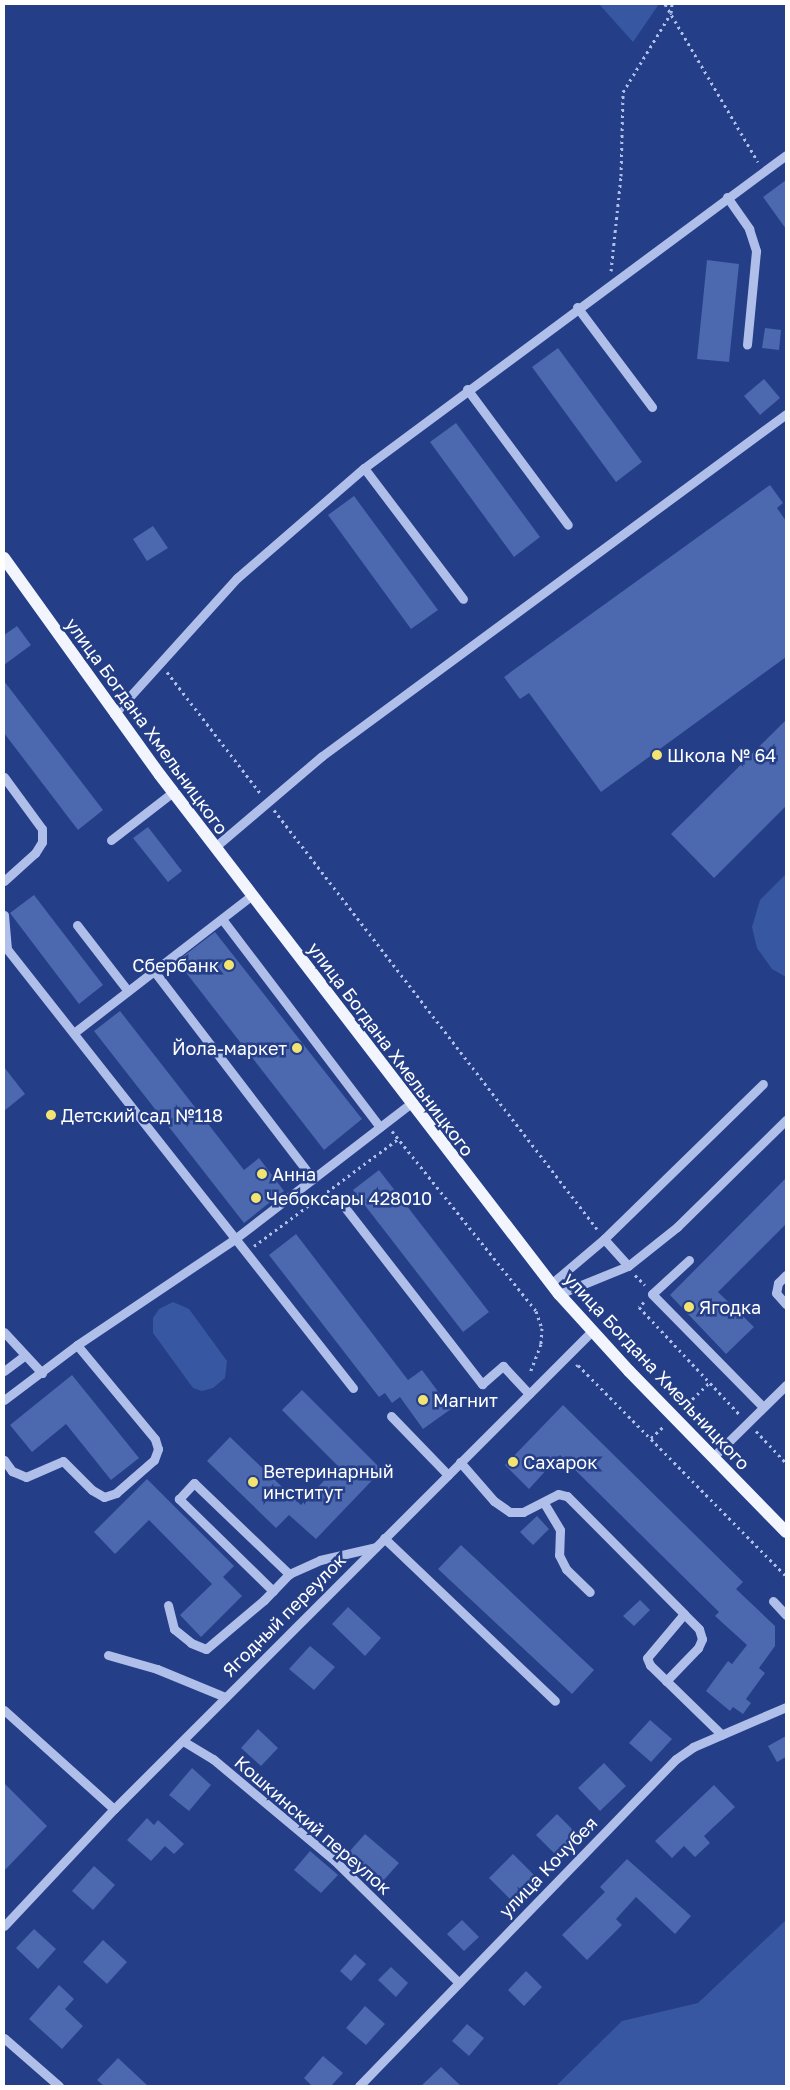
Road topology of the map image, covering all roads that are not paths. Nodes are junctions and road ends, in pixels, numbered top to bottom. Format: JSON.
{"nodes":[{"id":1,"x":786,"y":155,"type":"edge"},
{"id":2,"x":728,"y":197,"type":"junction"},
{"id":3,"x":577,"y":307,"type":"junction"},
{"id":4,"x":747,"y":345,"type":"dead end"},
{"id":5,"x":467,"y":389,"type":"junction"},
{"id":6,"x":652,"y":408,"type":"dead end"},
{"id":7,"x":786,"y":414,"type":"edge"},
{"id":8,"x":364,"y":468,"type":"junction"},
{"id":9,"x":568,"y":524,"type":"dead end"},
{"id":10,"x":4,"y":558,"type":"edge"},
{"id":11,"x":463,"y":599,"type":"dead end"},
{"id":12,"x":114,"y":714,"type":"junction"},
{"id":13,"x":4,"y":777,"type":"edge"},
{"id":14,"x":173,"y":792,"type":"junction"},
{"id":15,"x":111,"y":840,"type":"dead end"},
{"id":16,"x":215,"y":847,"type":"junction"},
{"id":17,"x":4,"y":881,"type":"edge"},
{"id":18,"x":252,"y":895,"type":"junction"},
{"id":19,"x":4,"y":915,"type":"edge"},
{"id":20,"x":222,"y":919,"type":"junction"},
{"id":21,"x":77,"y":925,"type":"dead end"},
{"id":22,"x":6,"y":950,"type":"edge"},
{"id":23,"x":154,"y":971,"type":"junction"},
{"id":24,"x":128,"y":991,"type":"junction"},
{"id":25,"x":75,"y":1032,"type":"junction"},
{"id":26,"x":763,"y":1084,"type":"dead end"},
{"id":27,"x":410,"y":1104,"type":"junction"},
{"id":28,"x":786,"y":1120,"type":"edge"},
{"id":29,"x":383,"y":1125,"type":"junction"},
{"id":30,"x":313,"y":1179,"type":"junction"},
{"id":31,"x":343,"y":1205,"type":"road end"},
{"id":32,"x":236,"y":1238,"type":"junction"},
{"id":33,"x":604,"y":1239,"type":"junction"},
{"id":34,"x":689,"y":1260,"type":"dead end"},
{"id":35,"x":628,"y":1266,"type":"junction"},
{"id":36,"x":786,"y":1275,"type":"edge"},
{"id":37,"x":551,"y":1284,"type":"junction"},
{"id":38,"x":559,"y":1294,"type":"junction"},
{"id":39,"x":786,"y":1304,"type":"edge"},
{"id":40,"x":4,"y":1332,"type":"edge"},
{"id":41,"x":592,"y":1332,"type":"junction"},
{"id":42,"x":77,"y":1345,"type":"junction"},
{"id":43,"x":25,"y":1355,"type":"junction"},
{"id":44,"x":4,"y":1371,"type":"edge"},
{"id":45,"x":42,"y":1373,"type":"junction"},
{"id":46,"x":786,"y":1385,"type":"edge"},
{"id":47,"x":353,"y":1388,"type":"dead end"},
{"id":48,"x":529,"y":1394,"type":"junction"},
{"id":49,"x":4,"y":1400,"type":"edge"},
{"id":50,"x":763,"y":1407,"type":"junction"},
{"id":51,"x":391,"y":1416,"type":"dead end"},
{"id":52,"x":713,"y":1457,"type":"junction"},
{"id":53,"x":4,"y":1460,"type":"edge"},
{"id":54,"x":460,"y":1462,"type":"junction"},
{"id":55,"x":448,"y":1474,"type":"junction"},
{"id":56,"x":544,"y":1503,"type":"junction"},
{"id":57,"x":786,"y":1532,"type":"edge"},
{"id":58,"x":384,"y":1538,"type":"junction"},
{"id":59,"x":376,"y":1546,"type":"junction"},
{"id":60,"x":289,"y":1574,"type":"junction"},
{"id":61,"x":273,"y":1591,"type":"junction"},
{"id":62,"x":590,"y":1592,"type":"dead end"},
{"id":63,"x":774,"y":1601,"type":"dead end"},
{"id":64,"x":168,"y":1605,"type":"dead end"},
{"id":65,"x":684,"y":1614,"type":"junction"},
{"id":66,"x":786,"y":1615,"type":"edge"},
{"id":67,"x":108,"y":1655,"type":"dead end"},
{"id":68,"x":666,"y":1681,"type":"junction"},
{"id":69,"x":225,"y":1697,"type":"junction"},
{"id":70,"x":556,"y":1702,"type":"dead end"},
{"id":71,"x":786,"y":1708,"type":"edge"},
{"id":72,"x":4,"y":1710,"type":"edge"},
{"id":73,"x":722,"y":1735,"type":"junction"},
{"id":74,"x":183,"y":1741,"type":"junction"},
{"id":75,"x":114,"y":1809,"type":"junction"},
{"id":76,"x":4,"y":1926,"type":"edge"},
{"id":77,"x":459,"y":1983,"type":"junction"},
{"id":78,"x":4,"y":2038,"type":"edge"},
{"id":79,"x":59,"y":2086,"type":"edge"},
{"id":80,"x":359,"y":2086,"type":"edge"}],
"edges":[{"from":1,"to":2,"type":"street"},
{"from":2,"to":3,"type":"street"},
{"from":2,"to":4,"type":"street"},
{"from":3,"to":5,"type":"street"},
{"from":3,"to":6,"type":"street"},
{"from":5,"to":8,"type":"street"},
{"from":5,"to":9,"type":"street"},
{"from":7,"to":16,"type":"street"},
{"from":8,"to":11,"type":"street"},
{"from":8,"to":12,"type":"street"},
{"from":10,"to":12,"type":"main road","name":"улица Богдана Хмельницкого"},
{"from":12,"to":14,"type":"main road","name":"улица Богдана Хмельницкого"},
{"from":13,"to":17,"type":"street"},
{"from":14,"to":15,"type":"street"},
{"from":14,"to":16,"type":"main road","name":"улица Богдана Хмельницкого"},
{"from":16,"to":18,"type":"main road","name":"улица Богдана Хмельницкого"},
{"from":18,"to":20,"type":"street"},
{"from":18,"to":27,"type":"main road","name":"улица Богдана Хмельницкого"},
{"from":19,"to":22,"type":"street"},
{"from":20,"to":23,"type":"street"},
{"from":20,"to":29,"type":"street"},
{"from":21,"to":24,"type":"street"},
{"from":22,"to":25,"type":"street"},
{"from":23,"to":24,"type":"street"},
{"from":23,"to":30,"type":"street"},
{"from":24,"to":25,"type":"street"},
{"from":25,"to":32,"type":"street"},
{"from":26,"to":33,"type":"street"},
{"from":27,"to":29,"type":"street"},
{"from":27,"to":37,"type":"main road","name":"улица Богдана Хмельницкого"},
{"from":28,"to":35,"type":"street"},
{"from":29,"to":30,"type":"street"},
{"from":30,"to":32,"type":"street"},
{"from":31,"to":48,"type":"street"},
{"from":32,"to":42,"type":"street"},
{"from":32,"to":47,"type":"street"},
{"from":33,"to":35,"type":"street"},
{"from":33,"to":37,"type":"street"},
{"from":34,"to":50,"type":"street"},
{"from":35,"to":38,"type":"street"},
{"from":36,"to":39,"type":"street"},
{"from":37,"to":38,"type":"main road","name":"улица Богдана Хмельницкого"},
{"from":38,"to":41,"type":"main road","name":"улица Богдана Хмельницкого"},
{"from":40,"to":43,"type":"street"},
{"from":41,"to":48,"type":"street","name":"Ягодный переулок"},
{"from":41,"to":52,"type":"main road","name":"улица Богдана Хмельницкого"},
{"from":42,"to":45,"type":"street"},
{"from":42,"to":53,"type":"street"},
{"from":43,"to":44,"type":"street"},
{"from":43,"to":45,"type":"street"},
{"from":45,"to":49,"type":"street"},
{"from":46,"to":50,"type":"street"},
{"from":48,"to":54,"type":"street","name":"Ягодный переулок"},
{"from":50,"to":52,"type":"street"},
{"from":51,"to":55,"type":"street"},
{"from":52,"to":57,"type":"main road","name":"улица Богдана Хмельницкого"},
{"from":54,"to":55,"type":"street","name":"Ягодный переулок"},
{"from":54,"to":56,"type":"street"},
{"from":55,"to":58,"type":"street","name":"Ягодный переулок"},
{"from":56,"to":62,"type":"street"},
{"from":56,"to":65,"type":"street"},
{"from":58,"to":59,"type":"street","name":"Ягодный переулок"},
{"from":58,"to":70,"type":"street"},
{"from":59,"to":60,"type":"street"},
{"from":59,"to":69,"type":"street","name":"Ягодный переулок"},
{"from":60,"to":61,"type":"street"},
{"from":60,"to":61,"type":"street"},
{"from":61,"to":64,"type":"street"},
{"from":63,"to":66,"type":"street"},
{"from":65,"to":68,"type":"street"},
{"from":65,"to":68,"type":"street"},
{"from":67,"to":69,"type":"street"},
{"from":68,"to":73,"type":"street"},
{"from":69,"to":74,"type":"street","name":"Ягодный переулок"},
{"from":71,"to":73,"type":"street","name":"улица Кочубея"},
{"from":72,"to":75,"type":"street"},
{"from":73,"to":77,"type":"street","name":"улица Кочубея"},
{"from":74,"to":75,"type":"street","name":"Ягодный переулок"},
{"from":74,"to":77,"type":"street","name":"Кошкинский переулок"},
{"from":75,"to":76,"type":"street","name":"Ягодный переулок"},
{"from":77,"to":80,"type":"street","name":"улица Кочубея"},
{"from":78,"to":79,"type":"street"}]}
